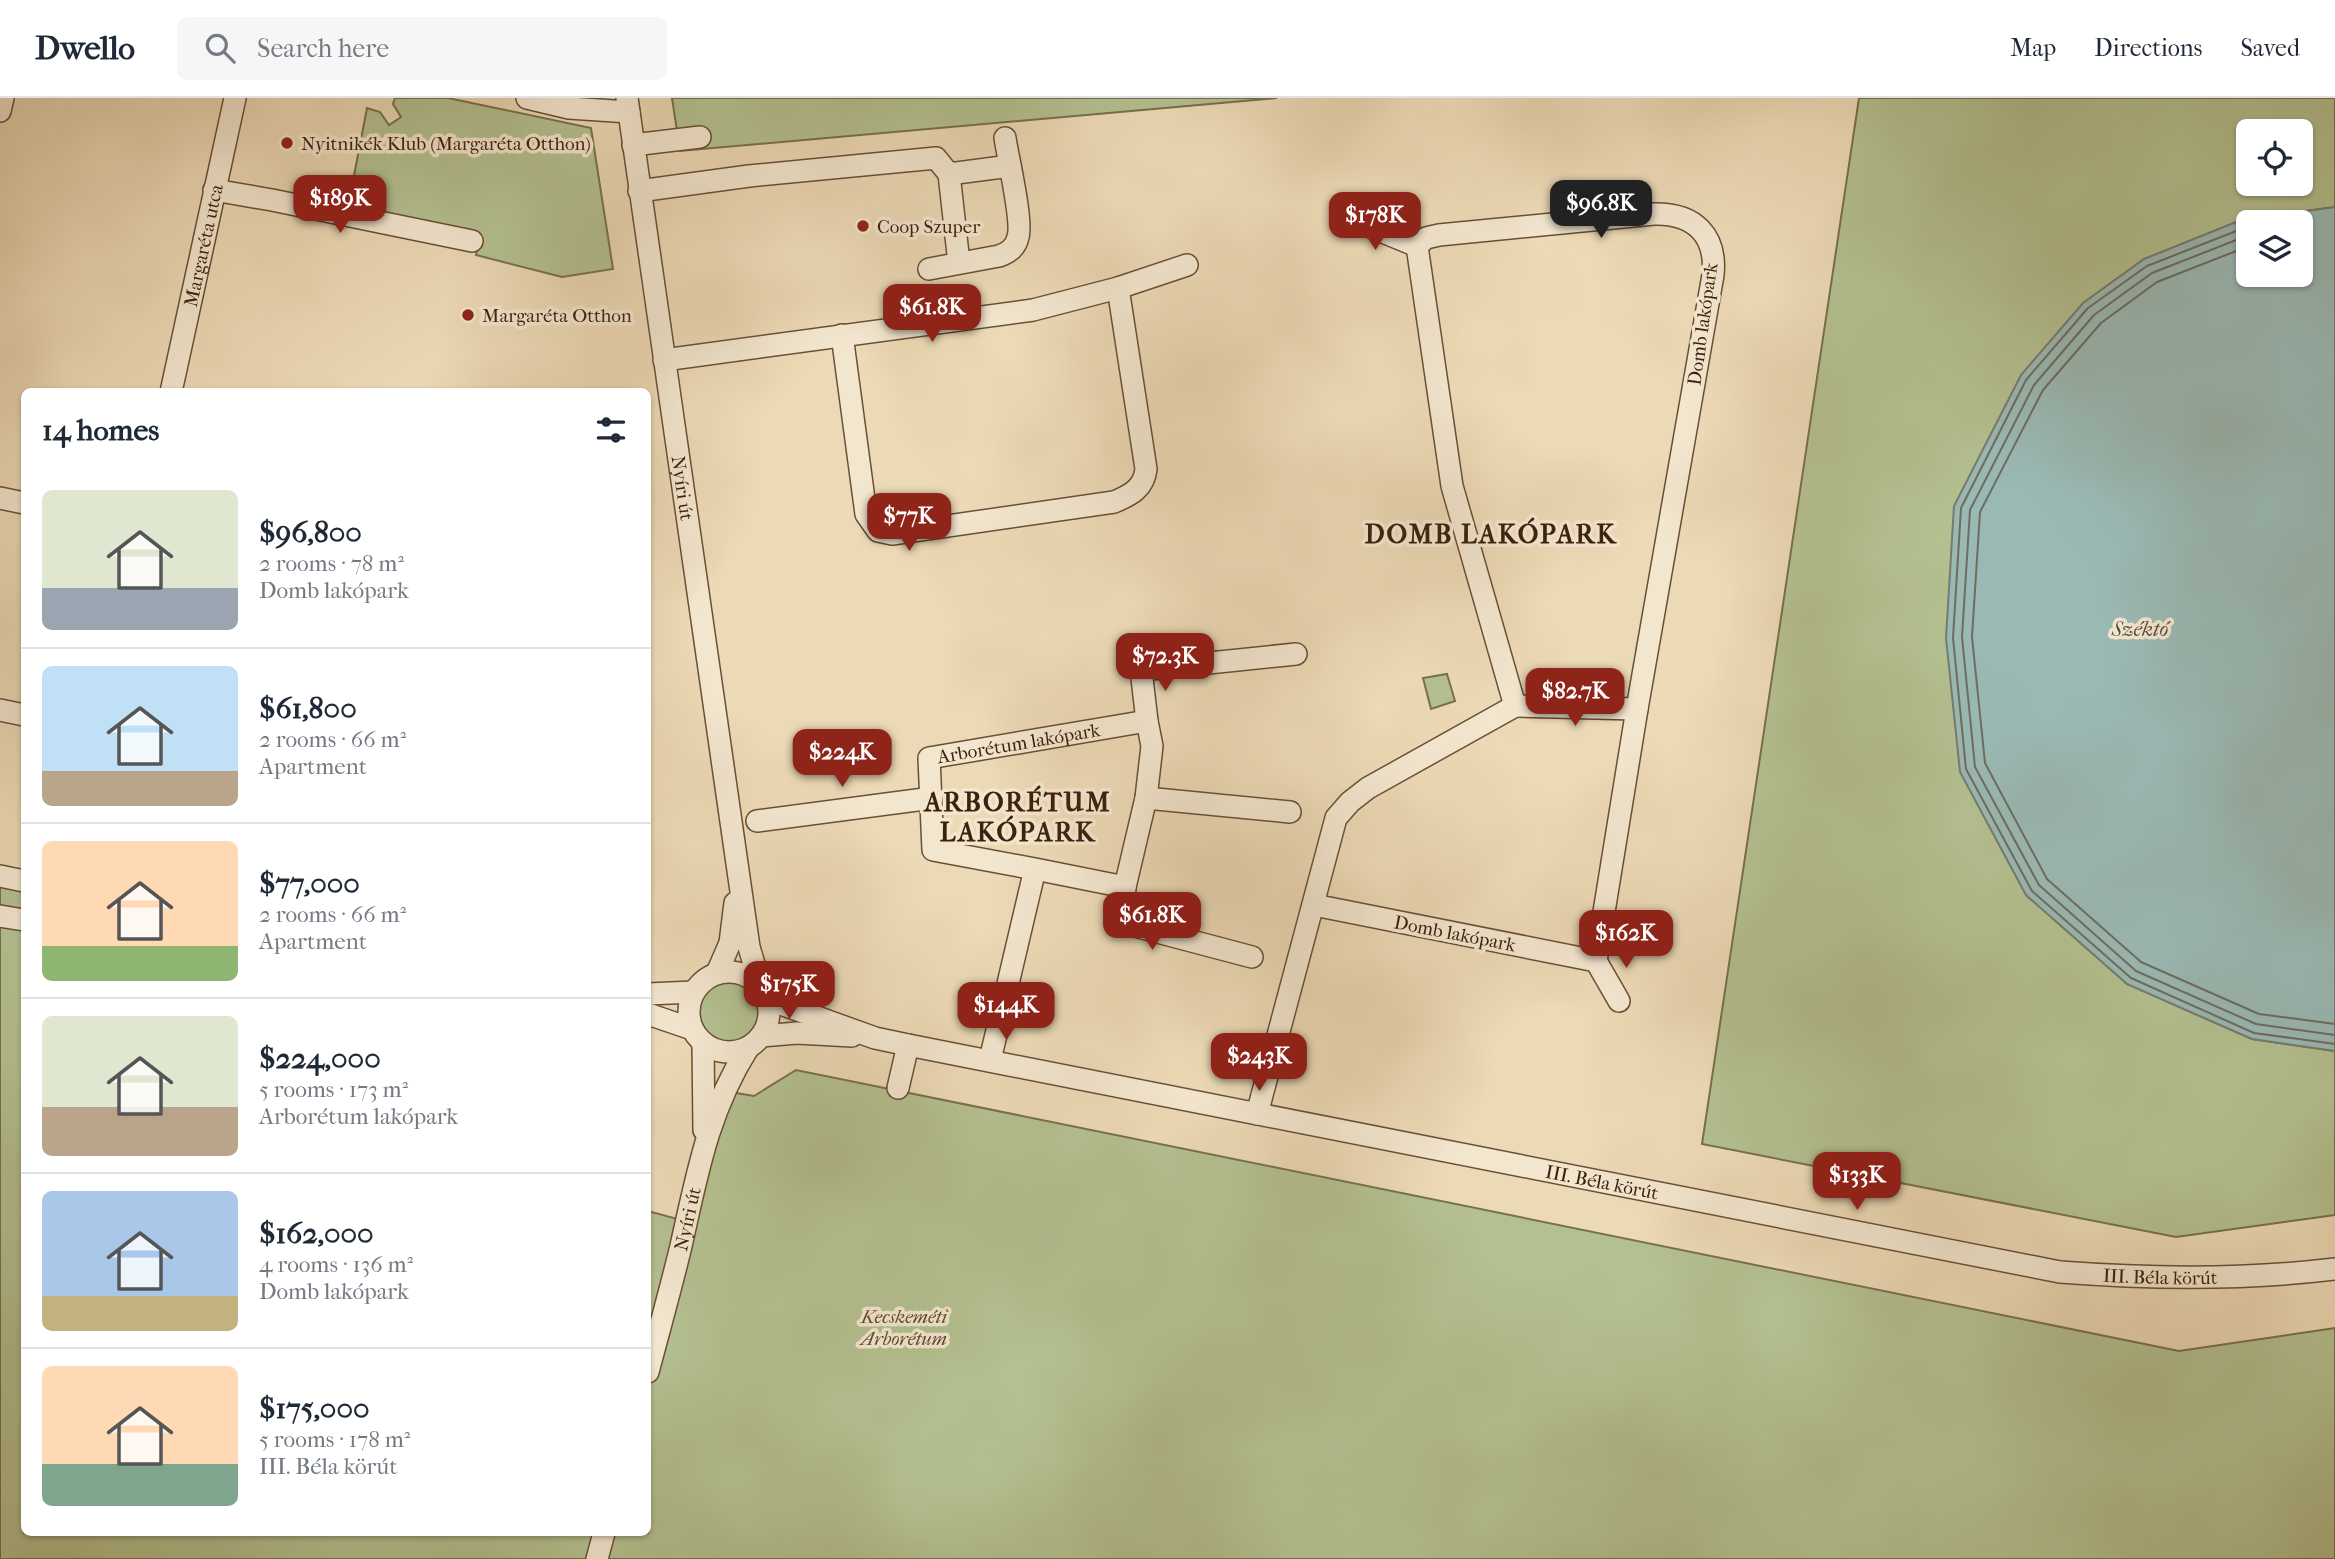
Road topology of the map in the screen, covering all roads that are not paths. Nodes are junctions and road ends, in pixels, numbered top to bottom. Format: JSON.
{"nodes":[{"id":1,"x":3,"y":98,"type":"edge"},
{"id":2,"x":234,"y":98,"type":"edge"},
{"id":3,"x":527,"y":98,"type":"edge"},
{"id":4,"x":628,"y":105,"type":"edge"},
{"id":5,"x":0,"y":111,"type":"edge"},
{"id":6,"x":700,"y":136,"type":"dead end"},
{"id":7,"x":1005,"y":138,"type":"dead end"},
{"id":8,"x":633,"y":145,"type":"junction"},
{"id":9,"x":1010,"y":166,"type":"junction"},
{"id":10,"x":949,"y":174,"type":"junction"},
{"id":11,"x":214,"y":190,"type":"junction"},
{"id":12,"x":639,"y":191,"type":"junction"},
{"id":13,"x":1351,"y":219,"type":"dead end"},
{"id":14,"x":472,"y":241,"type":"dead end"},
{"id":15,"x":1417,"y":246,"type":"junction"},
{"id":16,"x":959,"y":264,"type":"junction"},
{"id":17,"x":1186,"y":265,"type":"dead end"},
{"id":18,"x":929,"y":269,"type":"dead end"},
{"id":19,"x":1118,"y":288,"type":"junction"},
{"id":20,"x":842,"y":335,"type":"junction"},
{"id":21,"x":664,"y":360,"type":"junction"},
{"id":22,"x":172,"y":388,"type":"edge"},
{"id":23,"x":0,"y":498,"type":"edge"},
{"id":24,"x":21,"y":502,"type":"edge"},
{"id":25,"x":1296,"y":654,"type":"dead end"},
{"id":26,"x":1515,"y":706,"type":"junction"},
{"id":27,"x":1637,"y":709,"type":"junction"},
{"id":28,"x":0,"y":710,"type":"edge"},
{"id":29,"x":21,"y":714,"type":"edge"},
{"id":30,"x":1147,"y":721,"type":"junction"},
{"id":31,"x":932,"y":798,"type":"junction"},
{"id":32,"x":1146,"y":798,"type":"junction"},
{"id":33,"x":1290,"y":812,"type":"dead end"},
{"id":34,"x":757,"y":821,"type":"dead end"},
{"id":35,"x":1035,"y":869,"type":"junction"},
{"id":36,"x":0,"y":876,"type":"edge"},
{"id":37,"x":738,"y":877,"type":"junction"},
{"id":38,"x":21,"y":880,"type":"edge"},
{"id":39,"x":1125,"y":887,"type":"junction"},
{"id":40,"x":1314,"y":905,"type":"junction"},
{"id":41,"x":0,"y":916,"type":"edge"},
{"id":42,"x":21,"y":920,"type":"edge"},
{"id":43,"x":1252,"y":957,"type":"dead end"},
{"id":44,"x":1596,"y":961,"type":"junction"},
{"id":45,"x":717,"y":973,"type":"junction"},
{"id":46,"x":693,"y":992,"type":"junction"},
{"id":47,"x":764,"y":993,"type":"junction"},
{"id":48,"x":651,"y":994,"type":"edge"},
{"id":49,"x":1619,"y":1001,"type":"dead end"},
{"id":50,"x":651,"y":1015,"type":"edge"},
{"id":51,"x":697,"y":1036,"type":"junction"},
{"id":52,"x":875,"y":1038,"type":"junction"},
{"id":53,"x":754,"y":1042,"type":"junction"},
{"id":54,"x":908,"y":1045,"type":"junction"},
{"id":55,"x":990,"y":1060,"type":"junction"},
{"id":56,"x":898,"y":1088,"type":"dead end"},
{"id":57,"x":1256,"y":1114,"type":"junction"},
{"id":58,"x":703,"y":1146,"type":"junction"},
{"id":59,"x":2335,"y":1269,"type":"edge"},
{"id":60,"x":651,"y":1361,"type":"edge"},
{"id":61,"x":603,"y":1536,"type":"edge"},
{"id":62,"x":597,"y":1559,"type":"edge"}],
"edges":[{"from":1,"to":5,"type":"street"},
{"from":2,"to":11,"type":"street","name":"Margaréta utca"},
{"from":3,"to":4,"type":"street"},
{"from":4,"to":8,"type":"street","name":"Nyíri út"},
{"from":6,"to":8,"type":"street"},
{"from":7,"to":9,"type":"street"},
{"from":8,"to":12,"type":"street","name":"Nyíri út"},
{"from":9,"to":10,"type":"street"},
{"from":9,"to":16,"type":"street"},
{"from":10,"to":12,"type":"street"},
{"from":10,"to":16,"type":"street"},
{"from":11,"to":14,"type":"street"},
{"from":11,"to":22,"type":"street","name":"Margaréta utca"},
{"from":12,"to":21,"type":"street","name":"Nyíri út"},
{"from":13,"to":15,"type":"street"},
{"from":15,"to":26,"type":"street"},
{"from":15,"to":27,"type":"street","name":"Domb lakópark"},
{"from":16,"to":18,"type":"street"},
{"from":17,"to":19,"type":"street"},
{"from":19,"to":20,"type":"street"},
{"from":19,"to":20,"type":"street"},
{"from":20,"to":21,"type":"street"},
{"from":21,"to":37,"type":"street","name":"Nyíri út"},
{"from":23,"to":24,"type":"street"},
{"from":25,"to":30,"type":"street"},
{"from":26,"to":27,"type":"street"},
{"from":26,"to":40,"type":"street"},
{"from":27,"to":44,"type":"street","name":"Domb lakópark"},
{"from":28,"to":29,"type":"street"},
{"from":30,"to":31,"type":"street","name":"Arborétum lakópark"},
{"from":30,"to":32,"type":"street"},
{"from":31,"to":34,"type":"street"},
{"from":31,"to":35,"type":"street","name":"Arborétum lakópark"},
{"from":32,"to":33,"type":"street"},
{"from":32,"to":39,"type":"street"},
{"from":35,"to":39,"type":"street","name":"Arborétum lakópark"},
{"from":35,"to":55,"type":"street"},
{"from":36,"to":38,"type":"street"},
{"from":37,"to":45,"type":"street","name":"Nyíri út"},
{"from":37,"to":47,"type":"street","name":"Nyíri út"},
{"from":39,"to":43,"type":"street"},
{"from":40,"to":44,"type":"street","name":"Domb lakópark"},
{"from":40,"to":57,"type":"street"},
{"from":41,"to":42,"type":"street"},
{"from":44,"to":49,"type":"street"},
{"from":45,"to":46,"type":"street"},
{"from":45,"to":47,"type":"street"},
{"from":46,"to":48,"type":"street"},
{"from":46,"to":51,"type":"street"},
{"from":47,"to":52,"type":"street","name":"III. Béla körút"},
{"from":47,"to":53,"type":"street"},
{"from":50,"to":51,"type":"street"},
{"from":51,"to":53,"type":"street"},
{"from":51,"to":58,"type":"street","name":"Nyíri út"},
{"from":52,"to":53,"type":"street","name":"III. Béla körút"},
{"from":52,"to":54,"type":"street","name":"III. Béla körút"},
{"from":53,"to":58,"type":"street","name":"Nyíri út"},
{"from":54,"to":55,"type":"street","name":"III. Béla körút"},
{"from":54,"to":56,"type":"street"},
{"from":55,"to":57,"type":"street","name":"III. Béla körút"},
{"from":57,"to":59,"type":"street","name":"III. Béla körút"},
{"from":58,"to":60,"type":"street","name":"Nyíri út"},
{"from":61,"to":62,"type":"street"}]}
